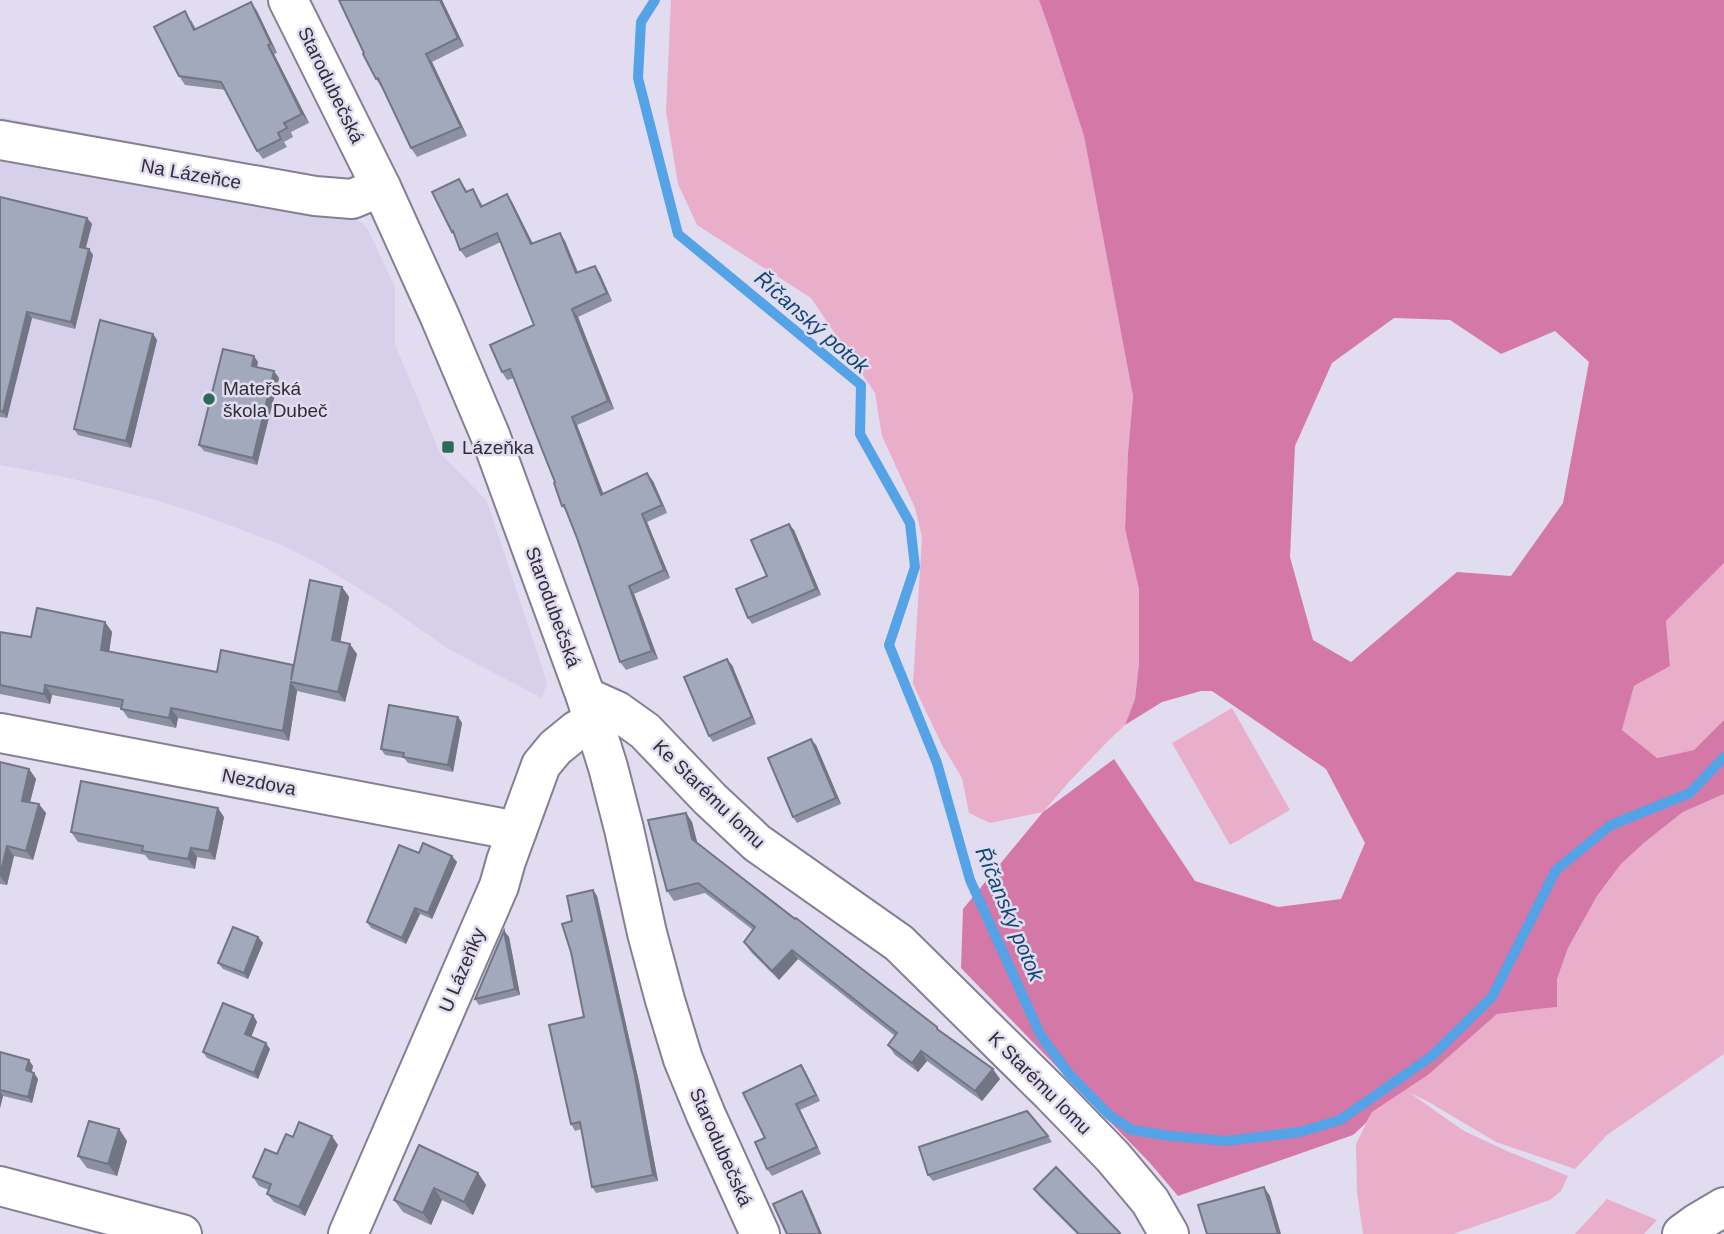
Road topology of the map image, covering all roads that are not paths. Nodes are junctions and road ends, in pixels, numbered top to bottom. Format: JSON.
{"nodes":[{"id":1,"x":288,"y":0,"type":"edge"},
{"id":2,"x":0,"y":140,"type":"edge"},
{"id":3,"x":380,"y":187,"type":"junction"},
{"id":4,"x":590,"y":710,"type":"junction"},
{"id":5,"x":0,"y":733,"type":"edge"},
{"id":6,"x":517,"y":831,"type":"junction"},
{"id":7,"x":899,"y":943,"type":"joint"},
{"id":8,"x":0,"y":1186,"type":"edge"},
{"id":9,"x":1724,"y":1207,"type":"edge"},
{"id":10,"x":182,"y":1234,"type":"edge"},
{"id":11,"x":348,"y":1234,"type":"edge"},
{"id":12,"x":760,"y":1234,"type":"edge"},
{"id":13,"x":1168,"y":1234,"type":"edge"},
{"id":14,"x":1682,"y":1234,"type":"edge"}],
"edges":[{"from":1,"to":3,"type":"street","name":"Starodubečská"},
{"from":2,"to":3,"type":"street","name":"Na Lázeňce"},
{"from":3,"to":4,"type":"street","name":"Starodubečská"},
{"from":4,"to":6,"type":"street","name":"U Lázeňky"},
{"from":4,"to":7,"type":"street","name":"Ke Starému lomu"},
{"from":4,"to":12,"type":"street","name":"Starodubečská"},
{"from":5,"to":6,"type":"street","name":"Nezdova"},
{"from":6,"to":11,"type":"street","name":"U Lázeňky"},
{"from":7,"to":13,"type":"street","name":"K Starému lomu"},
{"from":8,"to":10,"type":"street"},
{"from":9,"to":14,"type":"street"}]}
